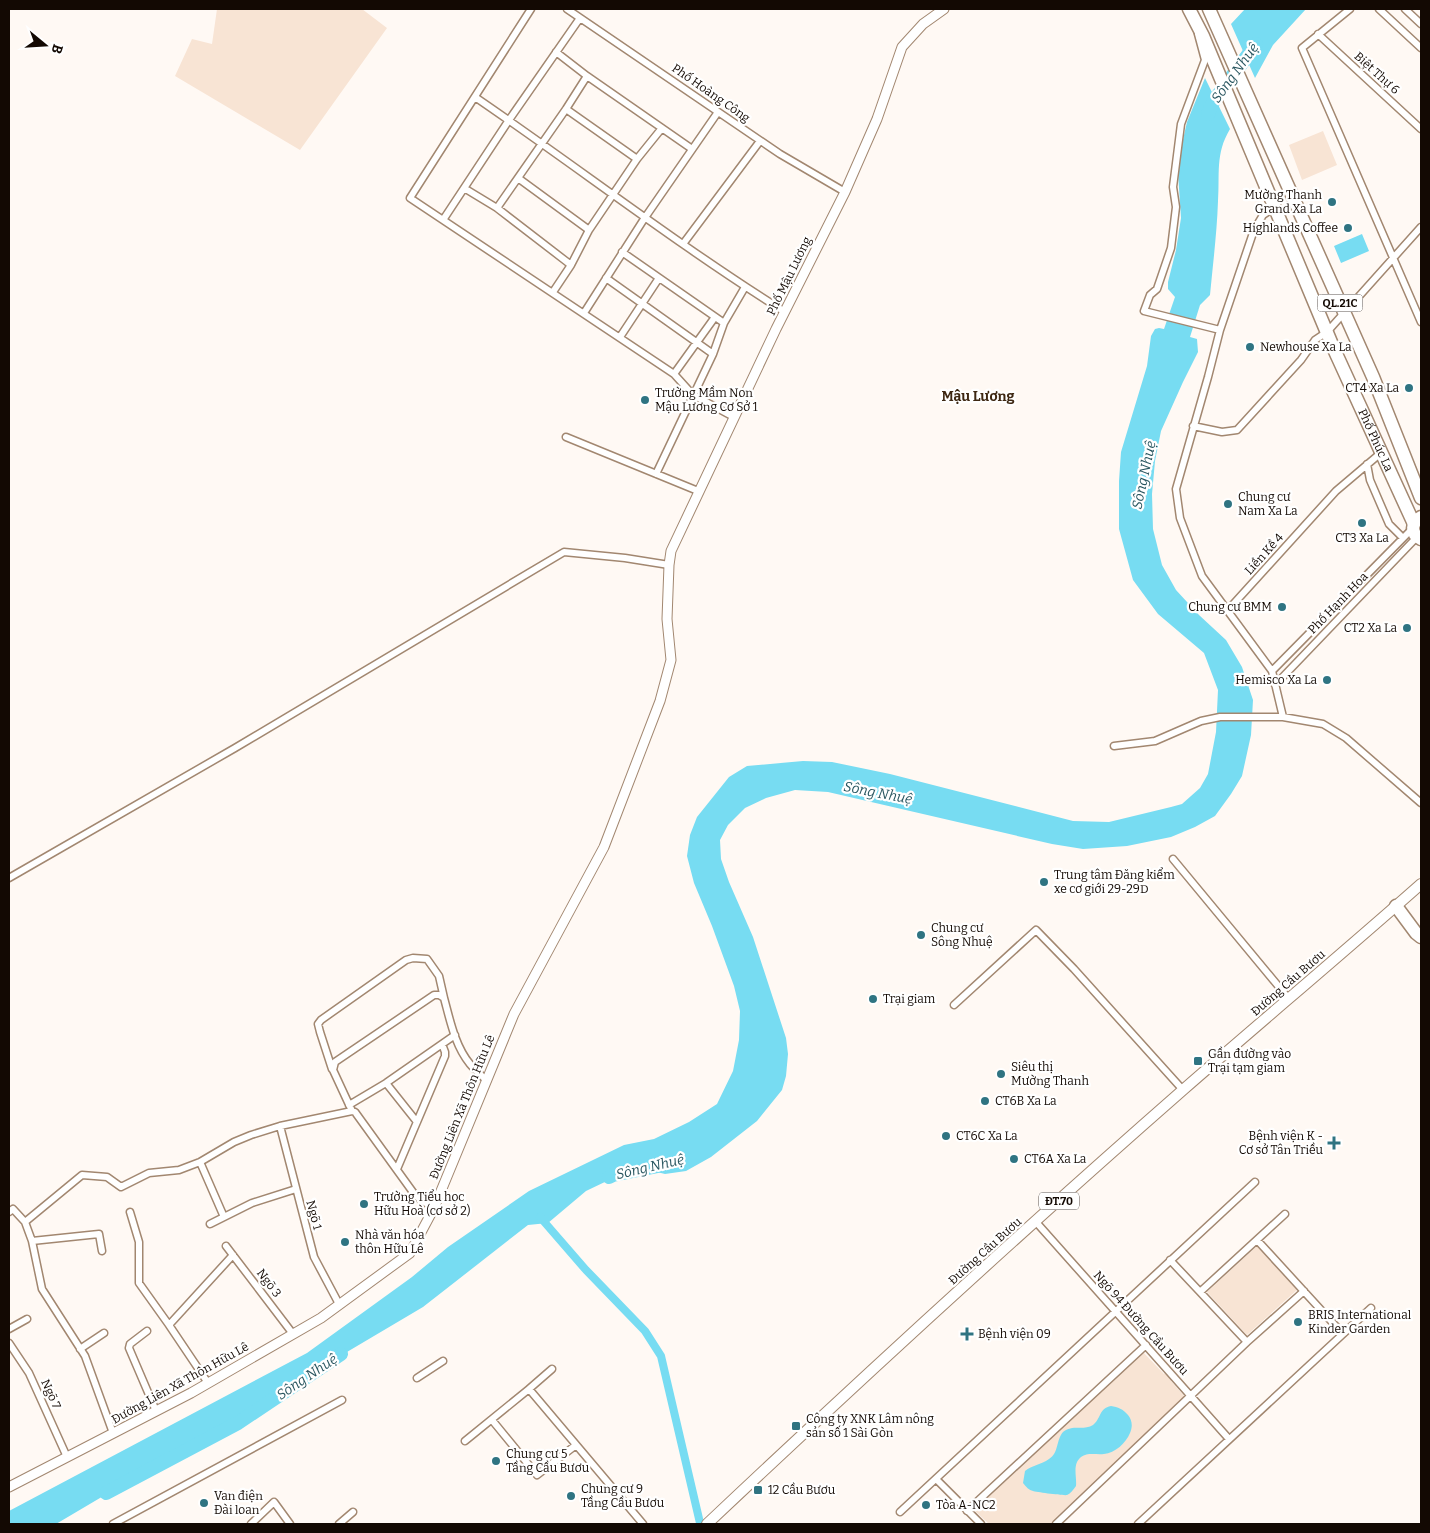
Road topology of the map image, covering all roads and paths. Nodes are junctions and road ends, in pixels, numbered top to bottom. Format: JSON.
{"nodes":[{"id":1,"x":531,"y":9,"type":"edge"},
{"id":2,"x":567,"y":9,"type":"edge"},
{"id":3,"x":944,"y":9,"type":"edge"},
{"id":4,"x":1189,"y":9,"type":"edge"},
{"id":5,"x":1209,"y":9,"type":"edge"},
{"id":6,"x":1350,"y":9,"type":"edge"},
{"id":7,"x":1379,"y":9,"type":"edge"},
{"id":8,"x":1405,"y":9,"type":"edge"},
{"id":9,"x":580,"y":18,"type":"junction"},
{"id":10,"x":1421,"y":24,"type":"edge"},
{"id":11,"x":1201,"y":31,"type":"junction"},
{"id":12,"x":1318,"y":34,"type":"junction"},
{"id":13,"x":1421,"y":48,"type":"edge"},
{"id":14,"x":556,"y":52,"type":"junction"},
{"id":15,"x":586,"y":76,"type":"junction"},
{"id":16,"x":475,"y":97,"type":"junction"},
{"id":17,"x":566,"y":109,"type":"junction"},
{"id":18,"x":718,"y":112,"type":"junction"},
{"id":19,"x":509,"y":120,"type":"junction"},
{"id":20,"x":662,"y":128,"type":"junction"},
{"id":21,"x":1421,"y":129,"type":"edge"},
{"id":22,"x":760,"y":141,"type":"junction"},
{"id":23,"x":542,"y":143,"type":"junction"},
{"id":24,"x":692,"y":149,"type":"junction"},
{"id":25,"x":637,"y":159,"type":"junction"},
{"id":26,"x":518,"y":178,"type":"junction"},
{"id":27,"x":464,"y":188,"type":"junction"},
{"id":28,"x":845,"y":192,"type":"junction"},
{"id":29,"x":614,"y":194,"type":"junction"},
{"id":30,"x":1276,"y":207,"type":"junction"},
{"id":31,"x":497,"y":208,"type":"junction"},
{"id":32,"x":644,"y":219,"type":"junction"},
{"id":33,"x":443,"y":220,"type":"junction"},
{"id":34,"x":1421,"y":227,"type":"edge"},
{"id":35,"x":589,"y":230,"type":"junction"},
{"id":36,"x":683,"y":244,"type":"junction"},
{"id":37,"x":622,"y":252,"type":"junction"},
{"id":38,"x":1393,"y":258,"type":"junction"},
{"id":39,"x":571,"y":265,"type":"junction"},
{"id":40,"x":606,"y":278,"type":"junction"},
{"id":41,"x":659,"y":278,"type":"junction"},
{"id":42,"x":745,"y":287,"type":"junction"},
{"id":43,"x":553,"y":292,"type":"junction"},
{"id":44,"x":641,"y":303,"type":"junction"},
{"id":45,"x":785,"y":312,"type":"junction"},
{"id":46,"x":584,"y":313,"type":"junction"},
{"id":47,"x":1344,"y":313,"type":"junction"},
{"id":48,"x":715,"y":317,"type":"junction"},
{"id":49,"x":1421,"y":322,"type":"edge"},
{"id":50,"x":724,"y":323,"type":"junction"},
{"id":51,"x":1220,"y":330,"type":"junction"},
{"id":52,"x":1327,"y":332,"type":"junction"},
{"id":53,"x":620,"y":337,"type":"junction"},
{"id":54,"x":696,"y":342,"type":"junction"},
{"id":55,"x":713,"y":354,"type":"junction"},
{"id":56,"x":674,"y":374,"type":"junction"},
{"id":57,"x":693,"y":395,"type":"junction"},
{"id":58,"x":734,"y":417,"type":"junction"},
{"id":59,"x":1193,"y":426,"type":"junction"},
{"id":60,"x":566,"y":437,"type":"dead end"},
{"id":61,"x":1382,"y":452,"type":"junction"},
{"id":62,"x":1367,"y":464,"type":"junction"},
{"id":63,"x":656,"y":474,"type":"junction"},
{"id":64,"x":698,"y":492,"type":"junction"},
{"id":65,"x":1421,"y":498,"type":"edge"},
{"id":66,"x":1418,"y":532,"type":"edge"},
{"id":67,"x":1403,"y":538,"type":"junction"},
{"id":68,"x":669,"y":565,"type":"junction"},
{"id":69,"x":1228,"y":610,"type":"junction"},
{"id":70,"x":1272,"y":671,"type":"junction"},
{"id":71,"x":1275,"y":685,"type":"junction"},
{"id":72,"x":1283,"y":717,"type":"junction"},
{"id":73,"x":1114,"y":746,"type":"dead end"},
{"id":74,"x":1421,"y":803,"type":"edge"},
{"id":75,"x":1173,"y":859,"type":"dead end"},
{"id":76,"x":9,"y":878,"type":"edge"},
{"id":77,"x":1421,"y":884,"type":"edge"},
{"id":78,"x":1396,"y":906,"type":"junction"},
{"id":79,"x":1421,"y":937,"type":"edge"},
{"id":80,"x":444,"y":998,"type":"junction"},
{"id":81,"x":1289,"y":999,"type":"junction"},
{"id":82,"x":954,"y":1005,"type":"dead end"},
{"id":83,"x":455,"y":1036,"type":"junction"},
{"id":84,"x":442,"y":1044,"type":"junction"},
{"id":85,"x":332,"y":1070,"type":"junction"},
{"id":86,"x":487,"y":1081,"type":"junction"},
{"id":87,"x":386,"y":1083,"type":"junction"},
{"id":88,"x":1183,"y":1090,"type":"junction"},
{"id":89,"x":351,"y":1108,"type":"junction"},
{"id":90,"x":417,"y":1122,"type":"junction"},
{"id":91,"x":280,"y":1126,"type":"junction"},
{"id":92,"x":200,"y":1162,"type":"junction"},
{"id":93,"x":397,"y":1170,"type":"junction"},
{"id":94,"x":1255,"y":1182,"type":"dead end"},
{"id":95,"x":296,"y":1189,"type":"junction"},
{"id":96,"x":434,"y":1208,"type":"junction"},
{"id":97,"x":9,"y":1212,"type":"edge"},
{"id":98,"x":130,"y":1212,"type":"dead end"},
{"id":99,"x":1285,"y":1214,"type":"dead end"},
{"id":100,"x":224,"y":1217,"type":"junction"},
{"id":101,"x":25,"y":1222,"type":"junction"},
{"id":102,"x":1036,"y":1222,"type":"junction"},
{"id":103,"x":210,"y":1224,"type":"dead end"},
{"id":104,"x":1257,"y":1240,"type":"junction"},
{"id":105,"x":32,"y":1241,"type":"junction"},
{"id":106,"x":226,"y":1246,"type":"dead end"},
{"id":107,"x":102,"y":1251,"type":"dead end"},
{"id":108,"x":233,"y":1255,"type":"junction"},
{"id":109,"x":1170,"y":1260,"type":"junction"},
{"id":110,"x":1304,"y":1291,"type":"junction"},
{"id":111,"x":1200,"y":1292,"type":"junction"},
{"id":112,"x":339,"y":1304,"type":"junction"},
{"id":113,"x":1371,"y":1308,"type":"dead end"},
{"id":114,"x":1115,"y":1311,"type":"junction"},
{"id":115,"x":28,"y":1319,"type":"dead end"},
{"id":116,"x":169,"y":1325,"type":"junction"},
{"id":117,"x":9,"y":1329,"type":"edge"},
{"id":118,"x":147,"y":1330,"type":"dead end"},
{"id":119,"x":104,"y":1333,"type":"dead end"},
{"id":120,"x":293,"y":1334,"type":"junction"},
{"id":121,"x":1343,"y":1334,"type":"junction"},
{"id":122,"x":1247,"y":1342,"type":"junction"},
{"id":123,"x":9,"y":1343,"type":"edge"},
{"id":124,"x":1146,"y":1345,"type":"junction"},
{"id":125,"x":80,"y":1349,"type":"junction"},
{"id":126,"x":443,"y":1361,"type":"dead end"},
{"id":127,"x":552,"y":1369,"type":"dead end"},
{"id":128,"x":418,"y":1378,"type":"dead end"},
{"id":129,"x":208,"y":1383,"type":"junction"},
{"id":130,"x":529,"y":1389,"type":"junction"},
{"id":131,"x":1190,"y":1396,"type":"junction"},
{"id":132,"x":342,"y":1400,"type":"dead end"},
{"id":133,"x":156,"y":1411,"type":"junction"},
{"id":134,"x":492,"y":1420,"type":"junction"},
{"id":135,"x":113,"y":1433,"type":"junction"},
{"id":136,"x":1229,"y":1440,"type":"junction"},
{"id":137,"x":465,"y":1441,"type":"dead end"},
{"id":138,"x":576,"y":1445,"type":"junction"},
{"id":139,"x":67,"y":1457,"type":"junction"},
{"id":140,"x":936,"y":1479,"type":"junction"},
{"id":141,"x":9,"y":1487,"type":"edge"},
{"id":142,"x":967,"y":1511,"type":"junction"},
{"id":143,"x":353,"y":1512,"type":"dead end"},
{"id":144,"x":900,"y":1512,"type":"dead end"},
{"id":145,"x":113,"y":1524,"type":"edge"},
{"id":146,"x":251,"y":1524,"type":"edge"},
{"id":147,"x":290,"y":1524,"type":"edge"},
{"id":148,"x":339,"y":1524,"type":"edge"},
{"id":149,"x":643,"y":1524,"type":"edge"},
{"id":150,"x":707,"y":1524,"type":"edge"},
{"id":151,"x":981,"y":1524,"type":"edge"},
{"id":152,"x":1056,"y":1524,"type":"edge"},
{"id":153,"x":1138,"y":1524,"type":"edge"}],
"edges":[{"from":1,"to":16,"type":"street"},
{"from":2,"to":9,"type":"street","name":"Phố Hoàng Công"},
{"from":3,"to":28,"type":"street","name":"Phố Mậu Lương"},
{"from":4,"to":11,"type":"highway","number":"QL.21C"},
{"from":5,"to":47,"type":"highway","name":"Phố Phúc La","number":"QL.21C"},
{"from":6,"to":12,"type":"street"},
{"from":7,"to":13,"type":"street"},
{"from":8,"to":10,"type":"street"},
{"from":9,"to":14,"type":"street"},
{"from":9,"to":18,"type":"street","name":"Phố Hoàng Công"},
{"from":11,"to":30,"type":"highway","name":"Phố Phúc La","number":"QL.21C"},
{"from":11,"to":51,"type":"street"},
{"from":12,"to":21,"type":"street","name":"Biệt Thự 6"},
{"from":12,"to":38,"type":"street"},
{"from":14,"to":15,"type":"street"},
{"from":14,"to":19,"type":"street"},
{"from":15,"to":17,"type":"street"},
{"from":15,"to":20,"type":"street"},
{"from":16,"to":19,"type":"street"},
{"from":16,"to":33,"type":"street"},
{"from":17,"to":23,"type":"street"},
{"from":17,"to":25,"type":"street"},
{"from":18,"to":22,"type":"street","name":"Phố Hoàng Công"},
{"from":18,"to":24,"type":"street"},
{"from":19,"to":23,"type":"street"},
{"from":19,"to":27,"type":"street"},
{"from":20,"to":24,"type":"street"},
{"from":20,"to":25,"type":"street"},
{"from":22,"to":28,"type":"street","name":"Phố Hoàng Công"},
{"from":22,"to":36,"type":"street"},
{"from":23,"to":26,"type":"street"},
{"from":23,"to":29,"type":"street"},
{"from":24,"to":32,"type":"street"},
{"from":25,"to":29,"type":"street"},
{"from":26,"to":31,"type":"street"},
{"from":26,"to":35,"type":"street"},
{"from":27,"to":31,"type":"street"},
{"from":27,"to":33,"type":"street"},
{"from":28,"to":45,"type":"street","name":"Phố Mậu Lương"},
{"from":29,"to":32,"type":"street"},
{"from":29,"to":35,"type":"street"},
{"from":30,"to":51,"type":"street"},
{"from":30,"to":52,"type":"highway","name":"Phố Phúc La","number":"QL.21C"},
{"from":31,"to":39,"type":"street"},
{"from":32,"to":36,"type":"street"},
{"from":32,"to":37,"type":"street"},
{"from":33,"to":43,"type":"street"},
{"from":34,"to":38,"type":"street"},
{"from":35,"to":39,"type":"street"},
{"from":36,"to":42,"type":"street"},
{"from":37,"to":40,"type":"street"},
{"from":37,"to":41,"type":"street"},
{"from":38,"to":47,"type":"street"},
{"from":38,"to":49,"type":"street"},
{"from":39,"to":43,"type":"street"},
{"from":40,"to":44,"type":"street"},
{"from":40,"to":46,"type":"street"},
{"from":41,"to":44,"type":"street"},
{"from":41,"to":48,"type":"street"},
{"from":42,"to":45,"type":"street"},
{"from":42,"to":50,"type":"street"},
{"from":43,"to":46,"type":"street"},
{"from":44,"to":53,"type":"street"},
{"from":44,"to":54,"type":"street"},
{"from":45,"to":58,"type":"street","name":"Phố Mậu Lương"},
{"from":46,"to":53,"type":"street"},
{"from":47,"to":52,"type":"street"},
{"from":47,"to":65,"type":"highway","name":"Phố Phúc La","number":"QL.21C"},
{"from":48,"to":50,"type":"street"},
{"from":48,"to":54,"type":"street"},
{"from":50,"to":55,"type":"street"},
{"from":51,"to":59,"type":"street"},
{"from":52,"to":59,"type":"street"},
{"from":52,"to":61,"type":"highway","name":"Phố Phúc La","number":"QL.21C"},
{"from":53,"to":56,"type":"street"},
{"from":54,"to":55,"type":"street"},
{"from":54,"to":56,"type":"street"},
{"from":55,"to":57,"type":"street"},
{"from":56,"to":57,"type":"street"},
{"from":57,"to":58,"type":"street"},
{"from":57,"to":63,"type":"street"},
{"from":58,"to":64,"type":"street","name":"Phố Mậu Lương"},
{"from":59,"to":69,"type":"street"},
{"from":60,"to":63,"type":"street"},
{"from":61,"to":62,"type":"street","name":"Liền Kề 4"},
{"from":61,"to":66,"type":"highway","name":"Phố Phúc La","number":"QL.21C"},
{"from":62,"to":67,"type":"street"},
{"from":62,"to":69,"type":"street","name":"Liền Kề 4"},
{"from":63,"to":64,"type":"street"},
{"from":64,"to":68,"type":"street","name":"Phố Mậu Lương"},
{"from":66,"to":67,"type":"street","name":"Phố Hạnh Hoa"},
{"from":66,"to":71,"type":"street","name":"Phố Hạnh Hoa"},
{"from":67,"to":70,"type":"street","name":"Phố Hạnh Hoa"},
{"from":68,"to":76,"type":"street"},
{"from":68,"to":86,"type":"street","name":"Đường Liên Xã Thôn Hữu Lê"},
{"from":69,"to":70,"type":"street"},
{"from":70,"to":71,"type":"street"},
{"from":71,"to":72,"type":"street"},
{"from":72,"to":73,"type":"street"},
{"from":72,"to":74,"type":"street"},
{"from":75,"to":81,"type":"street"},
{"from":77,"to":78,"type":"main road","name":"Đường Cầu Bươu","number":"ĐT.70"},
{"from":78,"to":79,"type":"highway"},
{"from":78,"to":81,"type":"main road","name":"Đường Cầu Bươu","number":"ĐT.70"},
{"from":80,"to":83,"type":"street"},
{"from":80,"to":85,"type":"street"},
{"from":80,"to":85,"type":"street"},
{"from":81,"to":88,"type":"main road","name":"Đường Cầu Bươu","number":"ĐT.70"},
{"from":82,"to":88,"type":"street"},
{"from":83,"to":84,"type":"street"},
{"from":83,"to":86,"type":"street"},
{"from":84,"to":87,"type":"street"},
{"from":84,"to":90,"type":"street"},
{"from":85,"to":89,"type":"street"},
{"from":86,"to":96,"type":"street","name":"Đường Liên Xã Thôn Hữu Lê"},
{"from":87,"to":89,"type":"street"},
{"from":87,"to":90,"type":"street"},
{"from":88,"to":102,"type":"main road","name":"Đường Cầu Bươu","number":"ĐT.70"},
{"from":89,"to":91,"type":"street"},
{"from":89,"to":93,"type":"street"},
{"from":90,"to":93,"type":"street"},
{"from":91,"to":92,"type":"street"},
{"from":91,"to":95,"type":"street","name":"Ngõ 1"},
{"from":92,"to":100,"type":"street"},
{"from":92,"to":101,"type":"street"},
{"from":93,"to":96,"type":"street"},
{"from":94,"to":109,"type":"street"},
{"from":95,"to":100,"type":"street"},
{"from":95,"to":112,"type":"street","name":"Ngõ 1"},
{"from":96,"to":112,"type":"street","name":"Đường Liên Xã Thôn Hữu Lê"},
{"from":97,"to":101,"type":"street"},
{"from":98,"to":116,"type":"street"},
{"from":99,"to":104,"type":"street"},
{"from":100,"to":103,"type":"street"},
{"from":101,"to":105,"type":"street"},
{"from":102,"to":114,"type":"street","name":"Ngõ 94 Đường Cầu Bươu"},
{"from":102,"to":150,"type":"main road","name":"Đường Cầu Bươu","number":"ĐT.70"},
{"from":104,"to":110,"type":"street"},
{"from":104,"to":111,"type":"street"},
{"from":105,"to":107,"type":"street"},
{"from":105,"to":125,"type":"street"},
{"from":106,"to":108,"type":"street","name":"Ngõ 3"},
{"from":108,"to":116,"type":"street"},
{"from":108,"to":120,"type":"street","name":"Ngõ 3"},
{"from":109,"to":111,"type":"street"},
{"from":109,"to":114,"type":"street"},
{"from":110,"to":121,"type":"street"},
{"from":110,"to":122,"type":"street"},
{"from":111,"to":122,"type":"street"},
{"from":112,"to":120,"type":"street","name":"Đường Liên Xã Thôn Hữu Lê"},
{"from":113,"to":121,"type":"street"},
{"from":114,"to":124,"type":"street","name":"Ngõ 94 Đường Cầu Bươu"},
{"from":114,"to":140,"type":"street"},
{"from":115,"to":117,"type":"street"},
{"from":116,"to":129,"type":"street"},
{"from":118,"to":133,"type":"street"},
{"from":119,"to":125,"type":"street"},
{"from":120,"to":129,"type":"street","name":"Đường Liên Xã Thôn Hữu Lê"},
{"from":121,"to":136,"type":"street"},
{"from":122,"to":131,"type":"street"},
{"from":123,"to":139,"type":"street","name":"Ngõ 7"},
{"from":124,"to":131,"type":"street","name":"Ngõ 94 Đường Cầu Bươu"},
{"from":124,"to":142,"type":"street"},
{"from":125,"to":135,"type":"street"},
{"from":126,"to":128,"type":"street"},
{"from":127,"to":130,"type":"street"},
{"from":129,"to":133,"type":"street","name":"Đường Liên Xã Thôn Hữu Lê"},
{"from":130,"to":134,"type":"street"},
{"from":130,"to":138,"type":"street"},
{"from":131,"to":136,"type":"street","name":"Ngõ 94 Đường Cầu Bươu"},
{"from":131,"to":152,"type":"street"},
{"from":132,"to":145,"type":"street"},
{"from":133,"to":135,"type":"street","name":"Đường Liên Xã Thôn Hữu Lê"},
{"from":134,"to":137,"type":"street"},
{"from":134,"to":138,"type":"street"},
{"from":135,"to":139,"type":"street","name":"Đường Liên Xã Thôn Hữu Lê"},
{"from":136,"to":153,"type":"street"},
{"from":138,"to":149,"type":"street"},
{"from":139,"to":141,"type":"street","name":"Đường Liên Xã Thôn Hữu Lê"},
{"from":140,"to":142,"type":"street"},
{"from":140,"to":144,"type":"street"},
{"from":142,"to":151,"type":"street"},
{"from":143,"to":148,"type":"street"},
{"from":146,"to":147,"type":"street"}]}
